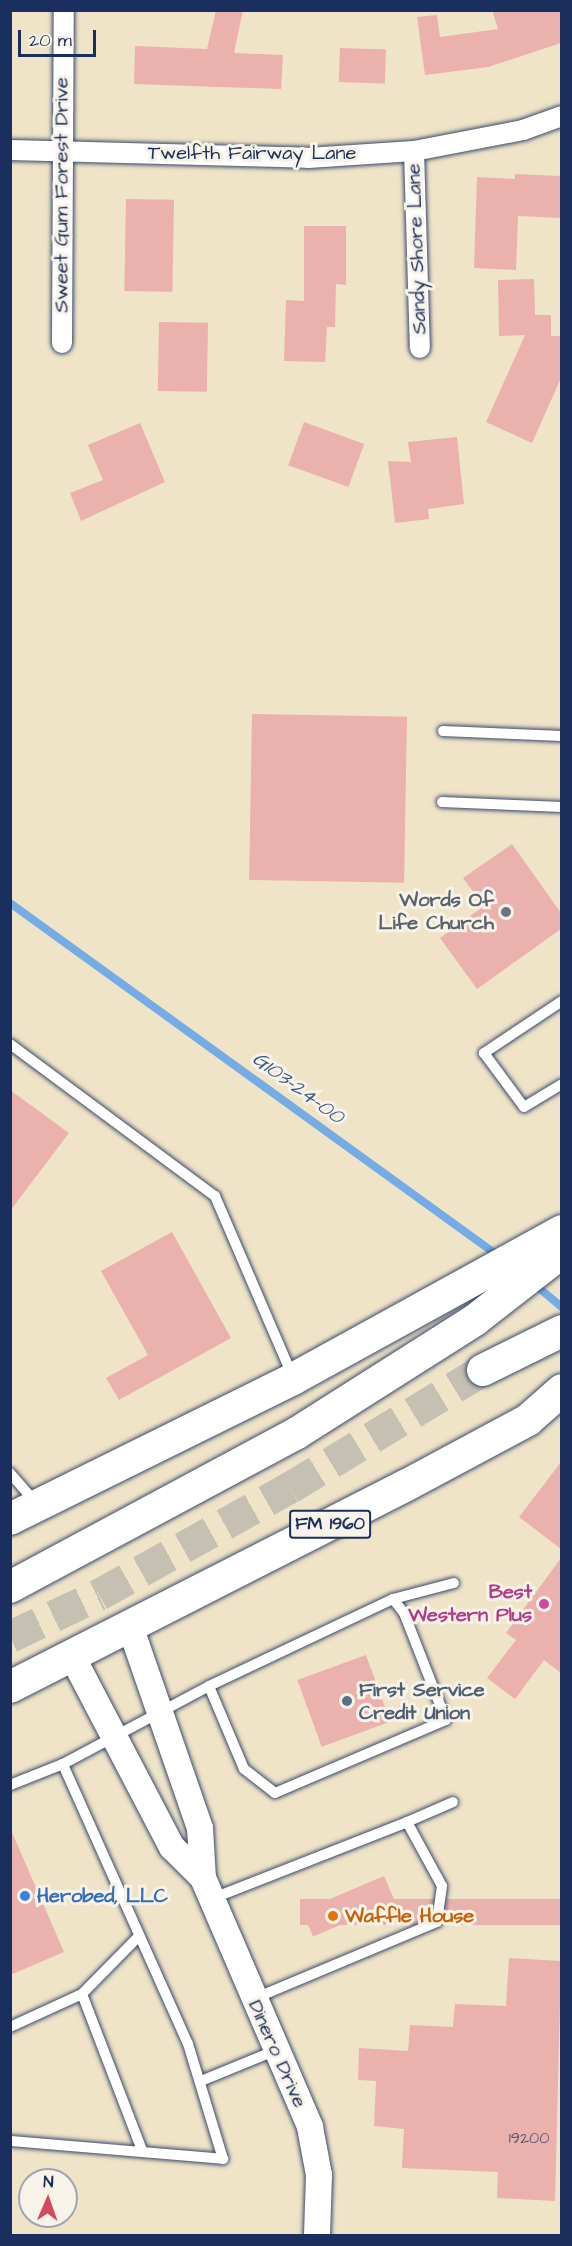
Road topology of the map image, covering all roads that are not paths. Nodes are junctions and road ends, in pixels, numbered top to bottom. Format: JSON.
{"nodes":[{"id":1,"x":64,"y":10,"type":"edge"},
{"id":2,"x":561,"y":116,"type":"edge"},
{"id":3,"x":10,"y":150,"type":"edge"},
{"id":4,"x":61,"y":151,"type":"junction"},
{"id":5,"x":414,"y":151,"type":"junction"},
{"id":6,"x":62,"y":343,"type":"dead end"},
{"id":7,"x":420,"y":348,"type":"dead end"},
{"id":8,"x":443,"y":731,"type":"dead end"},
{"id":9,"x":561,"y":736,"type":"edge"},
{"id":10,"x":442,"y":802,"type":"dead end"},
{"id":11,"x":561,"y":807,"type":"edge"},
{"id":12,"x":561,"y":1001,"type":"edge"},
{"id":13,"x":10,"y":1044,"type":"edge"},
{"id":14,"x":561,"y":1084,"type":"edge"},
{"id":15,"x":561,"y":1231,"type":"edge"},
{"id":16,"x":561,"y":1252,"type":"edge"},
{"id":17,"x":561,"y":1331,"type":"edge"},
{"id":18,"x":483,"y":1370,"type":"tunnel mouth"},
{"id":19,"x":293,"y":1378,"type":"junction"},
{"id":20,"x":561,"y":1390,"type":"edge"},
{"id":21,"x":10,"y":1473,"type":"edge"},
{"id":22,"x":24,"y":1512,"type":"edge"},
{"id":23,"x":453,"y":1583,"type":"dead end"},
{"id":24,"x":10,"y":1587,"type":"edge"},
{"id":25,"x":393,"y":1599,"type":"junction"},
{"id":26,"x":130,"y":1626,"type":"junction"},
{"id":27,"x":72,"y":1656,"type":"junction"},
{"id":28,"x":209,"y":1686,"type":"junction"},
{"id":29,"x":10,"y":1687,"type":"edge"},
{"id":30,"x":160,"y":1712,"type":"junction"},
{"id":31,"x":114,"y":1737,"type":"junction"},
{"id":32,"x":63,"y":1764,"type":"junction"},
{"id":33,"x":10,"y":1785,"type":"edge"},
{"id":34,"x":453,"y":1802,"type":"dead end"},
{"id":35,"x":406,"y":1822,"type":"junction"},
{"id":36,"x":207,"y":1889,"type":"junction"},
{"id":37,"x":138,"y":1937,"type":"junction"},
{"id":38,"x":82,"y":1994,"type":"junction"},
{"id":39,"x":252,"y":1999,"type":"junction"},
{"id":40,"x":10,"y":2027,"type":"edge"},
{"id":41,"x":274,"y":2051,"type":"junction"},
{"id":42,"x":201,"y":2081,"type":"junction"},
{"id":43,"x":10,"y":2141,"type":"edge"},
{"id":44,"x":142,"y":2150,"type":"junction"},
{"id":45,"x":316,"y":2235,"type":"edge"}],
"edges":[{"from":1,"to":4,"type":"street","name":"Sweet Gum Forest Drive"},
{"from":2,"to":5,"type":"street","name":"Twelfth Fairway Lane"},
{"from":3,"to":4,"type":"street","name":"Twelfth Fairway Lane"},
{"from":4,"to":5,"type":"street","name":"Twelfth Fairway Lane"},
{"from":4,"to":6,"type":"street","name":"Sweet Gum Forest Drive"},
{"from":5,"to":7,"type":"street","name":"Sandy Shore Lane"},
{"from":8,"to":9,"type":"lane"},
{"from":10,"to":11,"type":"lane"},
{"from":12,"to":14,"type":"lane"},
{"from":13,"to":19,"type":"lane"},
{"from":15,"to":19,"type":"main road"},
{"from":16,"to":24,"type":"main road"},
{"from":17,"to":18,"type":"main road"},
{"from":19,"to":22,"type":"main road"},
{"from":20,"to":26,"type":"main road","name":"FM 1960","number":"FM 1960"},
{"from":21,"to":22,"type":"lane"},
{"from":23,"to":25,"type":"lane"},
{"from":25,"to":28,"type":"lane"},
{"from":25,"to":28,"type":"lane"},
{"from":26,"to":27,"type":"main road","name":"FM 1960","number":"FM 1960"},
{"from":26,"to":30,"type":"street","name":"Dinero Drive"},
{"from":27,"to":29,"type":"main road","name":"FM 1960","number":"FM 1960"},
{"from":27,"to":31,"type":"street","name":"Dinero Drive"},
{"from":28,"to":30,"type":"lane"},
{"from":30,"to":31,"type":"lane"},
{"from":30,"to":36,"type":"street","name":"Dinero Drive"},
{"from":31,"to":32,"type":"lane"},
{"from":31,"to":36,"type":"street","name":"Dinero Drive"},
{"from":32,"to":33,"type":"lane"},
{"from":32,"to":37,"type":"lane"},
{"from":34,"to":35,"type":"lane"},
{"from":35,"to":36,"type":"lane"},
{"from":35,"to":39,"type":"lane"},
{"from":36,"to":39,"type":"street","name":"Dinero Drive"},
{"from":37,"to":38,"type":"lane"},
{"from":37,"to":42,"type":"lane"},
{"from":38,"to":40,"type":"lane"},
{"from":38,"to":44,"type":"lane"},
{"from":39,"to":41,"type":"street","name":"Dinero Drive"},
{"from":41,"to":42,"type":"lane"},
{"from":41,"to":45,"type":"street","name":"Dinero Drive"},
{"from":42,"to":44,"type":"lane"},
{"from":43,"to":44,"type":"lane"}]}
